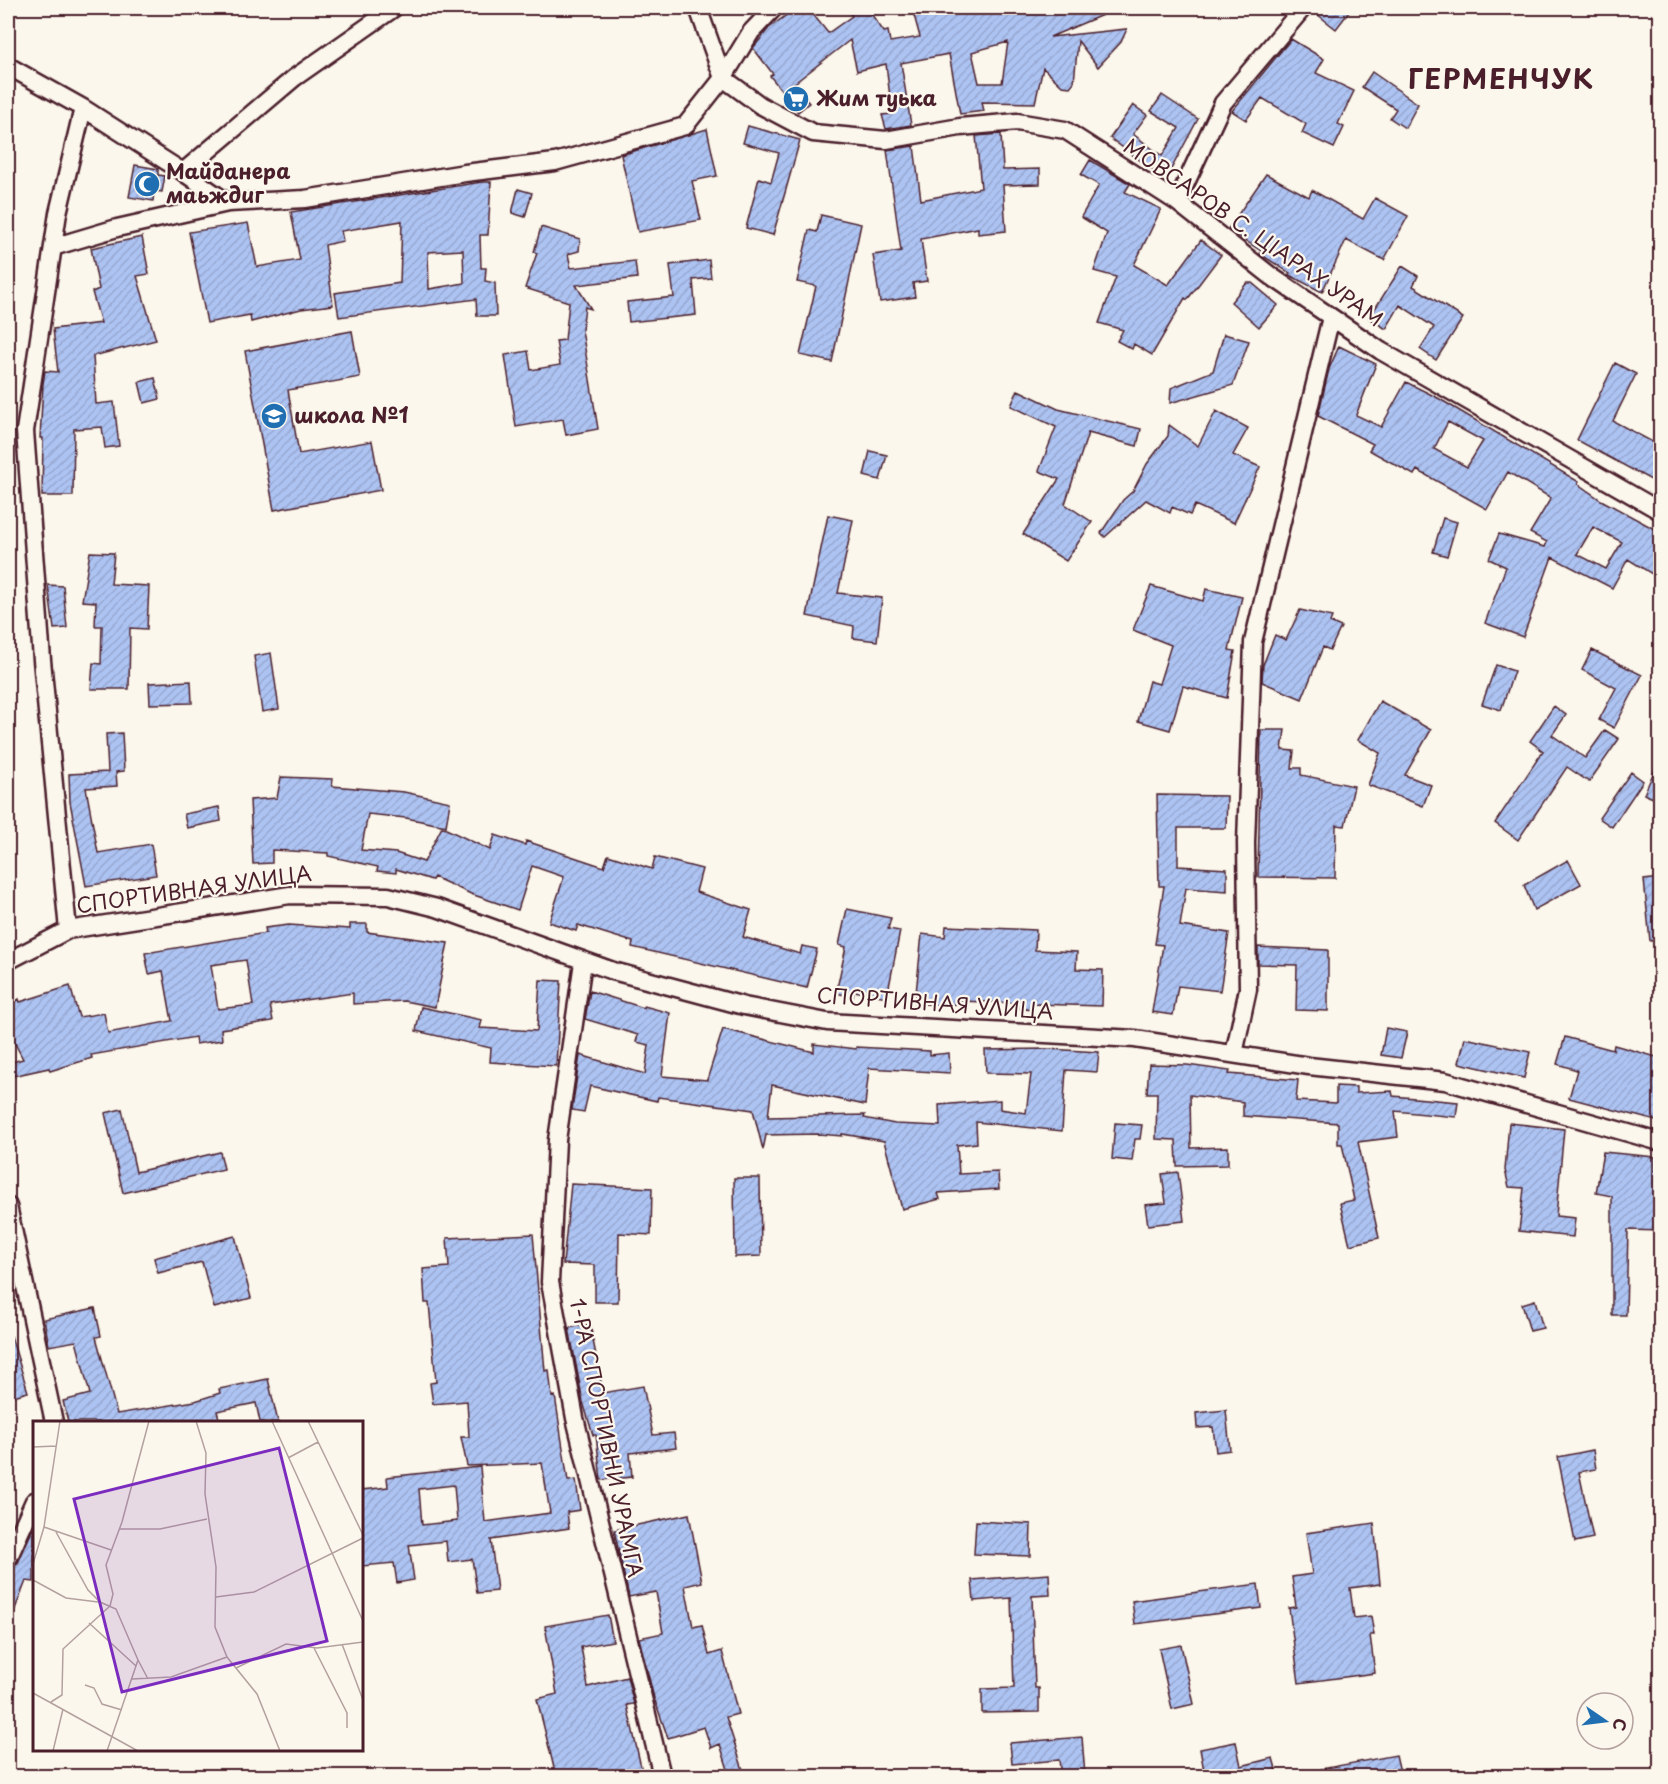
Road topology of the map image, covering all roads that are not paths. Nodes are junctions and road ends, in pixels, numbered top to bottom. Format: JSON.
{"nodes":[{"id":1,"x":394,"y":8,"type":"edge"},
{"id":2,"x":698,"y":8,"type":"edge"},
{"id":3,"x":774,"y":8,"type":"edge"},
{"id":4,"x":1303,"y":8,"type":"edge"},
{"id":5,"x":8,"y":66,"type":"edge"},
{"id":6,"x":723,"y":78,"type":"junction"},
{"id":7,"x":83,"y":108,"type":"junction"},
{"id":8,"x":183,"y":172,"type":"junction"},
{"id":9,"x":1177,"y":202,"type":"junction"},
{"id":10,"x":228,"y":203,"type":"junction"},
{"id":11,"x":53,"y":247,"type":"junction"},
{"id":12,"x":1331,"y":317,"type":"junction"},
{"id":13,"x":1660,"y":511,"type":"edge"},
{"id":14,"x":68,"y":930,"type":"junction"},
{"id":15,"x":8,"y":961,"type":"edge"},
{"id":16,"x":583,"y":962,"type":"junction"},
{"id":17,"x":1234,"y":1054,"type":"junction"},
{"id":18,"x":1660,"y":1142,"type":"edge"},
{"id":19,"x":8,"y":1206,"type":"edge"},
{"id":20,"x":54,"y":1421,"type":"edge"},
{"id":21,"x":33,"y":1503,"type":"edge"},
{"id":22,"x":8,"y":1559,"type":"edge"},
{"id":23,"x":662,"y":1776,"type":"edge"}],
"edges":[{"from":1,"to":8,"type":"street"},
{"from":2,"to":6,"type":"street"},
{"from":3,"to":6,"type":"street"},
{"from":4,"to":9,"type":"street"},
{"from":5,"to":7,"type":"street"},
{"from":6,"to":9,"type":"street","name":"МОВСАРОВ С. ЦIАРАХ УРАМ"},
{"from":6,"to":10,"type":"street"},
{"from":7,"to":8,"type":"street"},
{"from":7,"to":11,"type":"street"},
{"from":8,"to":10,"type":"street"},
{"from":9,"to":12,"type":"street","name":"МОВСАРОВ С. ЦIАРАХ УРАМ"},
{"from":10,"to":11,"type":"street"},
{"from":11,"to":14,"type":"street"},
{"from":12,"to":13,"type":"street","name":"МОВСАРОВ С. ЦIАРАХ УРАМ"},
{"from":12,"to":17,"type":"street"},
{"from":14,"to":15,"type":"street","name":"СПОРТИВНАЯ УЛИЦА"},
{"from":14,"to":16,"type":"street","name":"СПОРТИВНАЯ УЛИЦА"},
{"from":16,"to":17,"type":"street","name":"СПОРТИВНАЯ УЛИЦА"},
{"from":16,"to":23,"type":"street","name":"1-РА СПОРТИВНИ УРАМГА"},
{"from":17,"to":18,"type":"street","name":"СПОРТИВНАЯ УЛИЦА"},
{"from":19,"to":20,"type":"street"},
{"from":21,"to":22,"type":"street"}]}
